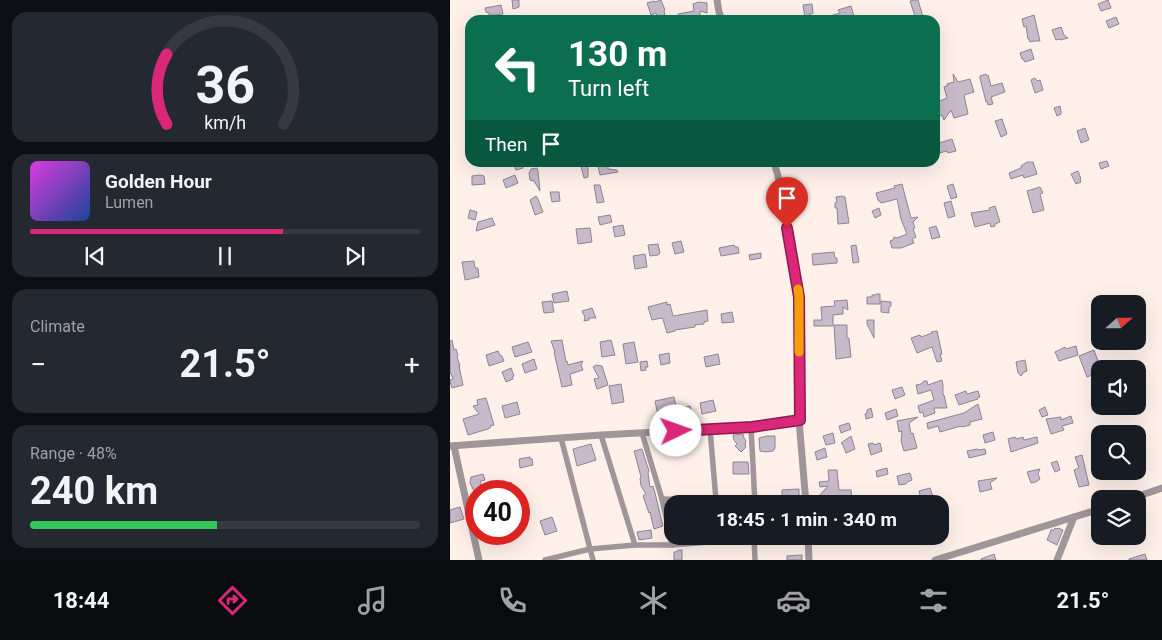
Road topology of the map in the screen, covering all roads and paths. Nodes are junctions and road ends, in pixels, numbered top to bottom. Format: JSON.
{"nodes":[{"id":1,"x":717,"y":0,"type":"edge"},
{"id":2,"x":720,"y":15,"type":"edge"},
{"id":3,"x":775,"y":167,"type":"edge"},
{"id":4,"x":800,"y":420,"type":"junction"},
{"id":5,"x":752,"y":427,"type":"junction"},
{"id":6,"x":710,"y":429,"type":"junction"},
{"id":7,"x":642,"y":433,"type":"junction"},
{"id":8,"x":601,"y":435,"type":"junction"},
{"id":9,"x":561,"y":438,"type":"junction"},
{"id":10,"x":452,"y":446,"type":"edge"},
{"id":11,"x":1162,"y":488,"type":"edge"},
{"id":12,"x":1146,"y":494,"type":"edge"},
{"id":13,"x":716,"y":495,"type":"edge"},
{"id":14,"x":755,"y":495,"type":"edge"},
{"id":15,"x":805,"y":495,"type":"edge"},
{"id":16,"x":662,"y":499,"type":"joint"},
{"id":17,"x":664,"y":508,"type":"edge"},
{"id":18,"x":1091,"y":512,"type":"edge"},
{"id":19,"x":1074,"y":517,"type":"junction"},
{"id":20,"x":635,"y":545,"type":"junction"},
{"id":21,"x":664,"y":545,"type":"edge"},
{"id":22,"x":754,"y":545,"type":"edge"},
{"id":23,"x":808,"y":545,"type":"edge"},
{"id":24,"x":590,"y":549,"type":"junction"},
{"id":25,"x":479,"y":560,"type":"edge"},
{"id":26,"x":545,"y":560,"type":"edge"},
{"id":27,"x":592,"y":560,"type":"edge"},
{"id":28,"x":755,"y":560,"type":"edge"},
{"id":29,"x":809,"y":560,"type":"edge"},
{"id":30,"x":935,"y":560,"type":"edge"},
{"id":31,"x":1057,"y":560,"type":"edge"}],
"edges":[{"from":1,"to":2,"type":"street"},
{"from":3,"to":4,"type":"street"},
{"from":4,"to":5,"type":"street"},
{"from":4,"to":15,"type":"street"},
{"from":5,"to":6,"type":"street"},
{"from":5,"to":14,"type":"street"},
{"from":6,"to":7,"type":"street"},
{"from":6,"to":13,"type":"street"},
{"from":7,"to":8,"type":"street"},
{"from":7,"to":16,"type":"street"},
{"from":8,"to":9,"type":"street"},
{"from":8,"to":20,"type":"street"},
{"from":9,"to":10,"type":"street"},
{"from":9,"to":24,"type":"street"},
{"from":10,"to":25,"type":"street"},
{"from":11,"to":12,"type":"street"},
{"from":16,"to":17,"type":"street"},
{"from":18,"to":19,"type":"street"},
{"from":19,"to":30,"type":"street"},
{"from":19,"to":31,"type":"street"},
{"from":20,"to":21,"type":"street"},
{"from":20,"to":24,"type":"street"},
{"from":22,"to":28,"type":"street"},
{"from":23,"to":29,"type":"street"},
{"from":24,"to":26,"type":"street"},
{"from":24,"to":27,"type":"street"}]}
